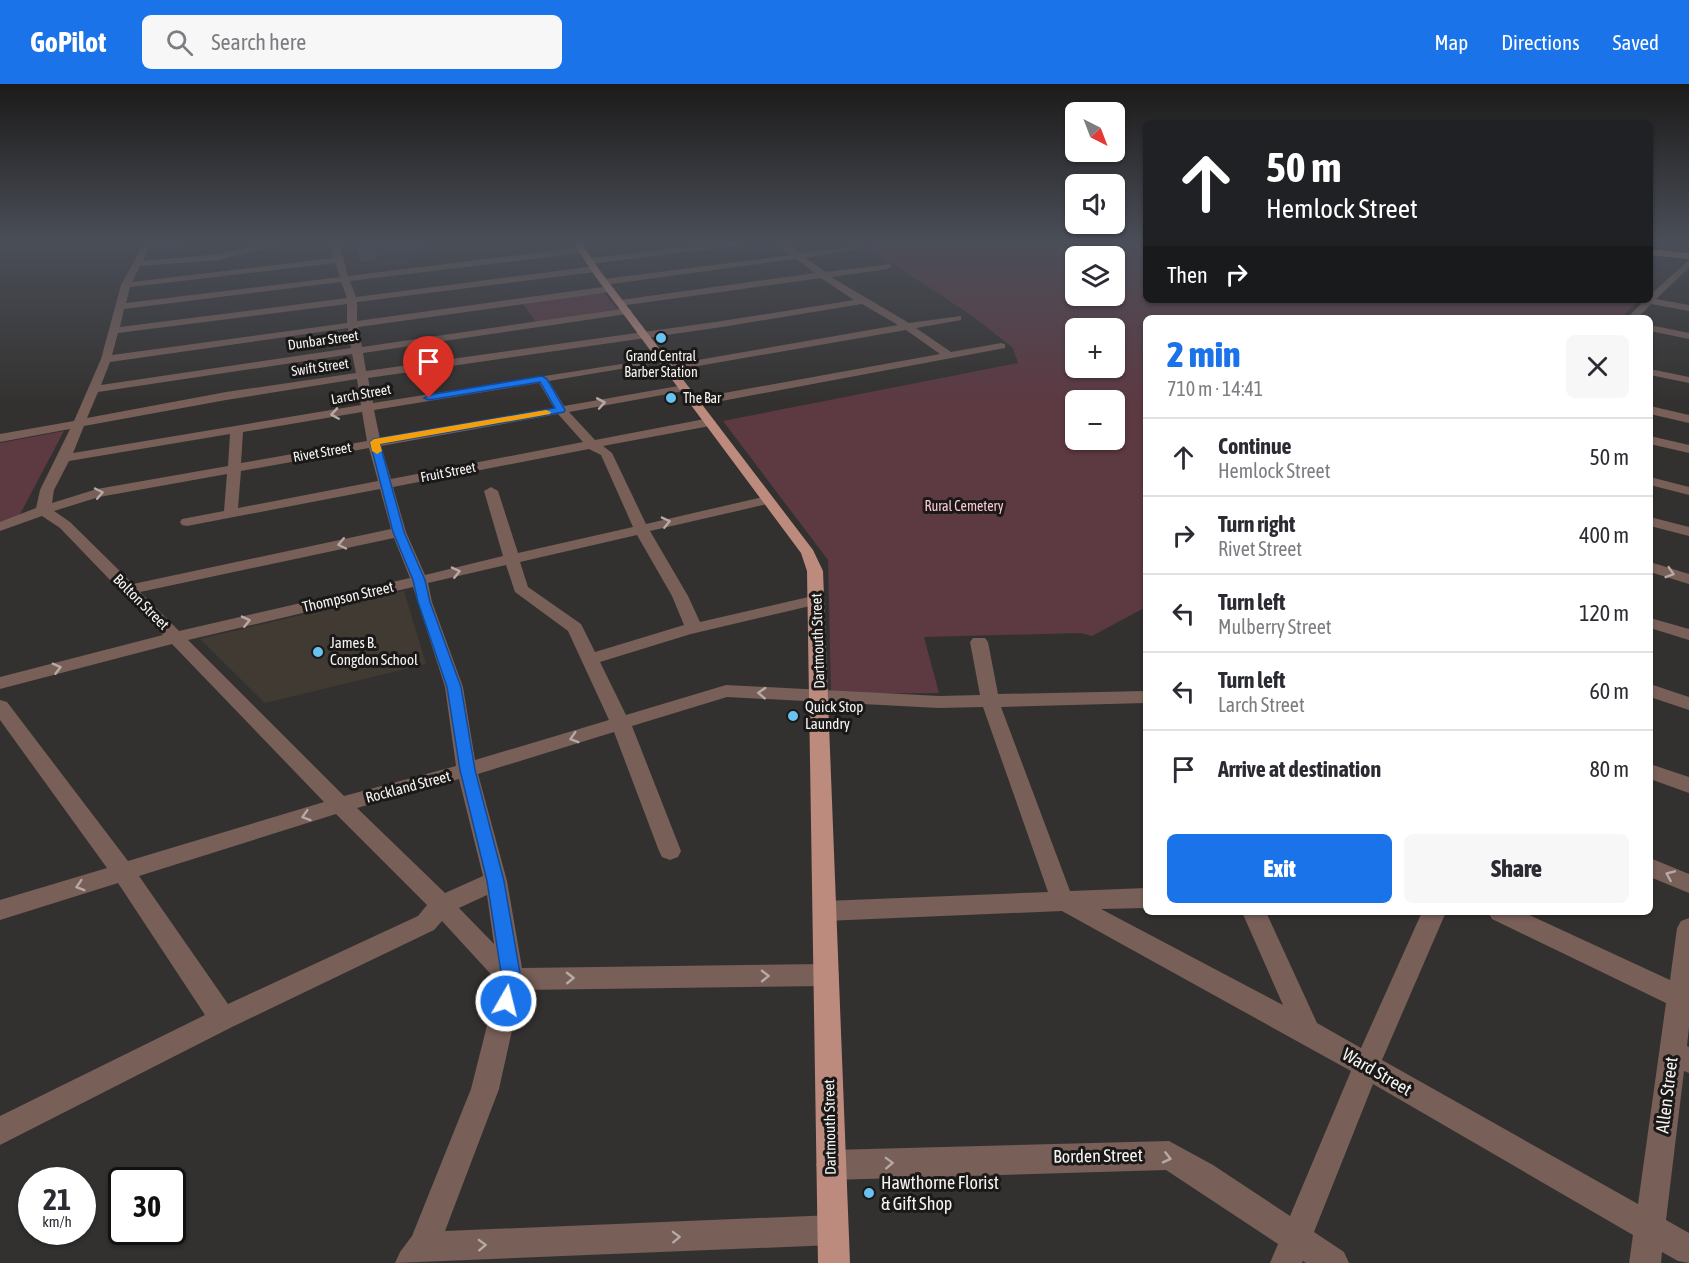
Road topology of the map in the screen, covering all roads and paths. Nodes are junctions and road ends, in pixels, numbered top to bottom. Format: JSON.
{"nodes":[{"id":1,"x":122,"y":296,"type":"edge"},
{"id":2,"x":208,"y":296,"type":"edge"},
{"id":3,"x":351,"y":296,"type":"edge"},
{"id":4,"x":405,"y":296,"type":"edge"},
{"id":5,"x":516,"y":296,"type":"edge"},
{"id":6,"x":550,"y":296,"type":"edge"},
{"id":7,"x":616,"y":296,"type":"edge"},
{"id":8,"x":855,"y":296,"type":"edge"},
{"id":9,"x":352,"y":300,"type":"junction"},
{"id":10,"x":863,"y":301,"type":"junction"},
{"id":11,"x":1653,"y":301,"type":"edge"},
{"id":12,"x":1647,"y":303,"type":"edge"},
{"id":13,"x":119,"y":307,"type":"junction"},
{"id":14,"x":1689,"y":308,"type":"edge"},
{"id":15,"x":1635,"y":315,"type":"edge"},
{"id":16,"x":957,"y":318,"type":"dead end"},
{"id":17,"x":352,"y":324,"type":"junction"},
{"id":18,"x":908,"y":327,"type":"junction"},
{"id":19,"x":1653,"y":329,"type":"edge"},
{"id":20,"x":113,"y":331,"type":"junction"},
{"id":21,"x":646,"y":335,"type":"junction"},
{"id":22,"x":1689,"y":336,"type":"edge"},
{"id":23,"x":1001,"y":346,"type":"dead end"},
{"id":24,"x":358,"y":350,"type":"junction"},
{"id":25,"x":949,"y":355,"type":"junction"},
{"id":26,"x":106,"y":359,"type":"junction"},
{"id":27,"x":665,"y":364,"type":"junction"},
{"id":28,"x":1653,"y":373,"type":"edge"},
{"id":29,"x":362,"y":376,"type":"junction"},
{"id":30,"x":542,"y":379,"type":"junction"},
{"id":31,"x":1689,"y":380,"type":"edge"},
{"id":32,"x":94,"y":389,"type":"junction"},
{"id":33,"x":689,"y":395,"type":"junction"},
{"id":34,"x":368,"y":409,"type":"junction"},
{"id":35,"x":561,"y":410,"type":"junction"},
{"id":36,"x":1653,"y":411,"type":"edge"},
{"id":37,"x":1689,"y":419,"type":"edge"},
{"id":38,"x":80,"y":422,"type":"junction"},
{"id":39,"x":710,"y":422,"type":"junction"},
{"id":40,"x":237,"y":430,"type":"junction"},
{"id":41,"x":0,"y":438,"type":"edge"},
{"id":42,"x":1653,"y":441,"type":"edge"},
{"id":43,"x":374,"y":442,"type":"junction"},
{"id":44,"x":592,"y":445,"type":"junction"},
{"id":45,"x":1689,"y":449,"type":"edge"},
{"id":46,"x":64,"y":458,"type":"junction"},
{"id":47,"x":233,"y":468,"type":"junction"},
{"id":48,"x":1653,"y":482,"type":"edge"},
{"id":49,"x":385,"y":483,"type":"junction"},
{"id":50,"x":1689,"y":491,"type":"edge"},
{"id":51,"x":490,"y":492,"type":"dead end"},
{"id":52,"x":767,"y":500,"type":"junction"},
{"id":53,"x":43,"y":510,"type":"junction"},
{"id":54,"x":231,"y":512,"type":"junction"},
{"id":55,"x":187,"y":522,"type":"dead end"},
{"id":56,"x":1653,"y":522,"type":"edge"},
{"id":57,"x":0,"y":527,"type":"edge"},
{"id":58,"x":641,"y":528,"type":"junction"},
{"id":59,"x":399,"y":532,"type":"junction"},
{"id":60,"x":1689,"y":532,"type":"edge"},
{"id":61,"x":513,"y":559,"type":"junction"},
{"id":62,"x":1653,"y":568,"type":"edge"},
{"id":63,"x":1689,"y":579,"type":"edge"},
{"id":64,"x":419,"y":580,"type":"junction"},
{"id":65,"x":129,"y":590,"type":"junction"},
{"id":66,"x":817,"y":600,"type":"junction"},
{"id":67,"x":1653,"y":624,"type":"edge"},
{"id":68,"x":694,"y":628,"type":"junction"},
{"id":69,"x":1689,"y":635,"type":"edge"},
{"id":70,"x":176,"y":637,"type":"junction"},
{"id":71,"x":979,"y":642,"type":"dead end"},
{"id":72,"x":591,"y":659,"type":"junction"},
{"id":73,"x":0,"y":683,"type":"edge"},
{"id":74,"x":1653,"y":691,"type":"edge"},
{"id":75,"x":820,"y":696,"type":"junction"},
{"id":76,"x":1143,"y":697,"type":"edge"},
{"id":77,"x":990,"y":701,"type":"junction"},
{"id":78,"x":1689,"y":704,"type":"edge"},
{"id":79,"x":0,"y":706,"type":"edge"},
{"id":80,"x":621,"y":724,"type":"junction"},
{"id":81,"x":467,"y":770,"type":"junction"},
{"id":82,"x":1653,"y":772,"type":"edge"},
{"id":83,"x":1689,"y":785,"type":"edge"},
{"id":84,"x":340,"y":806,"type":"junction"},
{"id":85,"x":670,"y":851,"type":"dead end"},
{"id":86,"x":1653,"y":868,"type":"edge"},
{"id":87,"x":124,"y":873,"type":"junction"},
{"id":88,"x":496,"y":881,"type":"junction"},
{"id":89,"x":1689,"y":884,"type":"edge"},
{"id":90,"x":1143,"y":898,"type":"edge"},
{"id":91,"x":1062,"y":900,"type":"junction"},
{"id":92,"x":442,"y":904,"type":"junction"},
{"id":93,"x":0,"y":910,"type":"edge"},
{"id":94,"x":825,"y":911,"type":"junction"},
{"id":95,"x":1255,"y":915,"type":"edge"},
{"id":96,"x":1433,"y":915,"type":"edge"},
{"id":97,"x":1506,"y":915,"type":"edge"},
{"id":98,"x":1689,"y":928,"type":"edge"},
{"id":99,"x":827,"y":975,"type":"junction"},
{"id":100,"x":511,"y":979,"type":"junction"},
{"id":101,"x":1679,"y":997,"type":"junction"},
{"id":102,"x":223,"y":1019,"type":"junction"},
{"id":103,"x":1308,"y":1032,"type":"junction"},
{"id":104,"x":1681,"y":1056,"type":"edge"},
{"id":105,"x":1366,"y":1067,"type":"junction"},
{"id":106,"x":0,"y":1131,"type":"edge"},
{"id":107,"x":831,"y":1165,"type":"junction"},
{"id":108,"x":1650,"y":1228,"type":"junction"},
{"id":109,"x":833,"y":1230,"type":"junction"},
{"id":110,"x":1291,"y":1250,"type":"edge"},
{"id":111,"x":1689,"y":1250,"type":"edge"},
{"id":112,"x":417,"y":1255,"type":"edge"},
{"id":113,"x":834,"y":1263,"type":"edge"},
{"id":114,"x":1333,"y":1263,"type":"edge"},
{"id":115,"x":1645,"y":1263,"type":"edge"}],
"edges":[{"from":1,"to":13,"type":"street"},
{"from":2,"to":13,"type":"street"},
{"from":3,"to":9,"type":"street"},
{"from":4,"to":9,"type":"street"},
{"from":5,"to":17,"type":"street"},
{"from":6,"to":24,"type":"street","name":"Dunbar Street"},
{"from":7,"to":21,"type":"main road","name":"Dartmouth Street"},
{"from":8,"to":10,"type":"street"},
{"from":9,"to":17,"type":"street"},
{"from":9,"to":20,"type":"street"},
{"from":10,"to":18,"type":"street"},
{"from":10,"to":21,"type":"street","name":"Swift Street"},
{"from":11,"to":14,"type":"street"},
{"from":12,"to":15,"type":"street"},
{"from":13,"to":20,"type":"street"},
{"from":16,"to":18,"type":"street","name":"Larch Street"},
{"from":17,"to":24,"type":"street"},
{"from":17,"to":26,"type":"street"},
{"from":18,"to":25,"type":"street"},
{"from":18,"to":27,"type":"street","name":"Larch Street"},
{"from":19,"to":22,"type":"street"},
{"from":20,"to":26,"type":"street"},
{"from":21,"to":27,"type":"main road","name":"Dartmouth Street"},
{"from":21,"to":29,"type":"street","name":"Swift Street"},
{"from":23,"to":25,"type":"street","name":"Rivet Street"},
{"from":24,"to":29,"type":"street"},
{"from":24,"to":32,"type":"street","name":"Dunbar Street"},
{"from":25,"to":33,"type":"street","name":"Rivet Street"},
{"from":26,"to":32,"type":"street"},
{"from":27,"to":30,"type":"street","name":"Larch Street"},
{"from":27,"to":33,"type":"main road","name":"Dartmouth Street"},
{"from":28,"to":31,"type":"street"},
{"from":29,"to":34,"type":"street"},
{"from":29,"to":38,"type":"street","name":"Swift Street"},
{"from":30,"to":34,"type":"street","name":"Larch Street"},
{"from":30,"to":35,"type":"street"},
{"from":32,"to":38,"type":"street"},
{"from":35,"to":33,"type":"street","name":"Rivet Street","one_way":true},
{"from":33,"to":39,"type":"main road","name":"Dartmouth Street"},
{"from":34,"to":40,"type":"street","name":"Larch Street","one_way":true},
{"from":34,"to":43,"type":"street"},
{"from":35,"to":43,"type":"street","name":"Rivet Street"},
{"from":35,"to":44,"type":"street"},
{"from":36,"to":37,"type":"street"},
{"from":38,"to":41,"type":"street","name":"Swift Street"},
{"from":38,"to":46,"type":"street"},
{"from":39,"to":44,"type":"street","name":"Fruit Street"},
{"from":39,"to":52,"type":"main road","name":"Dartmouth Street"},
{"from":40,"to":46,"type":"street","name":"Larch Street"},
{"from":40,"to":47,"type":"street"},
{"from":42,"to":45,"type":"street"},
{"from":43,"to":47,"type":"street","name":"Rivet Street"},
{"from":43,"to":49,"type":"street"},
{"from":44,"to":49,"type":"street","name":"Fruit Street"},
{"from":44,"to":58,"type":"street"},
{"from":46,"to":53,"type":"street"},
{"from":53,"to":47,"type":"street","name":"Rivet Street","one_way":true},
{"from":47,"to":54,"type":"street"},
{"from":48,"to":50,"type":"street"},
{"from":49,"to":54,"type":"street","name":"Fruit Street"},
{"from":49,"to":59,"type":"street"},
{"from":51,"to":61,"type":"street"},
{"from":58,"to":52,"type":"street","name":"Thompson Street","one_way":true},
{"from":52,"to":66,"type":"main road","name":"Dartmouth Street"},
{"from":53,"to":57,"type":"street","name":"Rivet Street"},
{"from":53,"to":65,"type":"street","name":"Bolton Street"},
{"from":54,"to":55,"type":"street","name":"Fruit Street"},
{"from":56,"to":60,"type":"street"},
{"from":58,"to":61,"type":"street","name":"Thompson Street"},
{"from":58,"to":68,"type":"street"},
{"from":59,"to":64,"type":"street"},
{"from":59,"to":65,"type":"street","one_way":true},
{"from":64,"to":61,"type":"street","name":"Thompson Street","one_way":true},
{"from":61,"to":72,"type":"street"},
{"from":62,"to":63,"type":"street","one_way":true},
{"from":70,"to":64,"type":"street","name":"Thompson Street","one_way":true},
{"from":64,"to":81,"type":"street"},
{"from":65,"to":70,"type":"street","name":"Bolton Street"},
{"from":66,"to":68,"type":"street"},
{"from":66,"to":75,"type":"main road","name":"Dartmouth Street"},
{"from":67,"to":69,"type":"street"},
{"from":68,"to":72,"type":"street"},
{"from":73,"to":70,"type":"street","name":"Thompson Street","one_way":true},
{"from":70,"to":84,"type":"street","name":"Bolton Street"},
{"from":71,"to":77,"type":"street"},
{"from":72,"to":80,"type":"street"},
{"from":74,"to":78,"type":"street"},
{"from":75,"to":77,"type":"street","name":"Rockland Street"},
{"from":75,"to":80,"type":"street","name":"Rockland Street","one_way":true},
{"from":75,"to":94,"type":"main road","name":"Dartmouth Street"},
{"from":76,"to":77,"type":"street","name":"Rockland Street"},
{"from":77,"to":91,"type":"street"},
{"from":79,"to":87,"type":"street"},
{"from":80,"to":81,"type":"street","name":"Rockland Street","one_way":true},
{"from":80,"to":85,"type":"street"},
{"from":81,"to":84,"type":"street","name":"Rockland Street"},
{"from":81,"to":88,"type":"street"},
{"from":82,"to":83,"type":"street"},
{"from":84,"to":87,"type":"street","name":"Rockland Street","one_way":true},
{"from":84,"to":92,"type":"street","name":"Bolton Street"},
{"from":89,"to":86,"type":"street","one_way":true},
{"from":87,"to":93,"type":"street","name":"Rockland Street","one_way":true},
{"from":87,"to":102,"type":"street"},
{"from":88,"to":92,"type":"street"},
{"from":88,"to":100,"type":"street"},
{"from":90,"to":91,"type":"street"},
{"from":91,"to":94,"type":"street"},
{"from":91,"to":103,"type":"street","name":"Ward Street"},
{"from":92,"to":100,"type":"street","name":"Bolton Street"},
{"from":92,"to":102,"type":"street"},
{"from":94,"to":99,"type":"main road","name":"Dartmouth Street"},
{"from":95,"to":103,"type":"street"},
{"from":96,"to":105,"type":"street"},
{"from":97,"to":101,"type":"street"},
{"from":98,"to":101,"type":"street","name":"Allen Street"},
{"from":100,"to":99,"type":"street","one_way":true},
{"from":99,"to":107,"type":"main road","name":"Dartmouth Street"},
{"from":100,"to":112,"type":"street"},
{"from":101,"to":104,"type":"street","name":"Allen Street"},
{"from":102,"to":106,"type":"street"},
{"from":103,"to":105,"type":"street","name":"Ward Street"},
{"from":104,"to":108,"type":"street","name":"Allen Street"},
{"from":105,"to":108,"type":"street","name":"Ward Street"},
{"from":105,"to":110,"type":"street"},
{"from":107,"to":109,"type":"main road","name":"Dartmouth Street"},
{"from":107,"to":110,"type":"street","name":"Borden Street","one_way":true},
{"from":108,"to":111,"type":"street","name":"Ward Street"},
{"from":108,"to":115,"type":"street","name":"Allen Street"},
{"from":112,"to":109,"type":"street","one_way":true},
{"from":109,"to":113,"type":"main road","name":"Dartmouth Street"},
{"from":110,"to":114,"type":"street","name":"Borden Street"}]}
